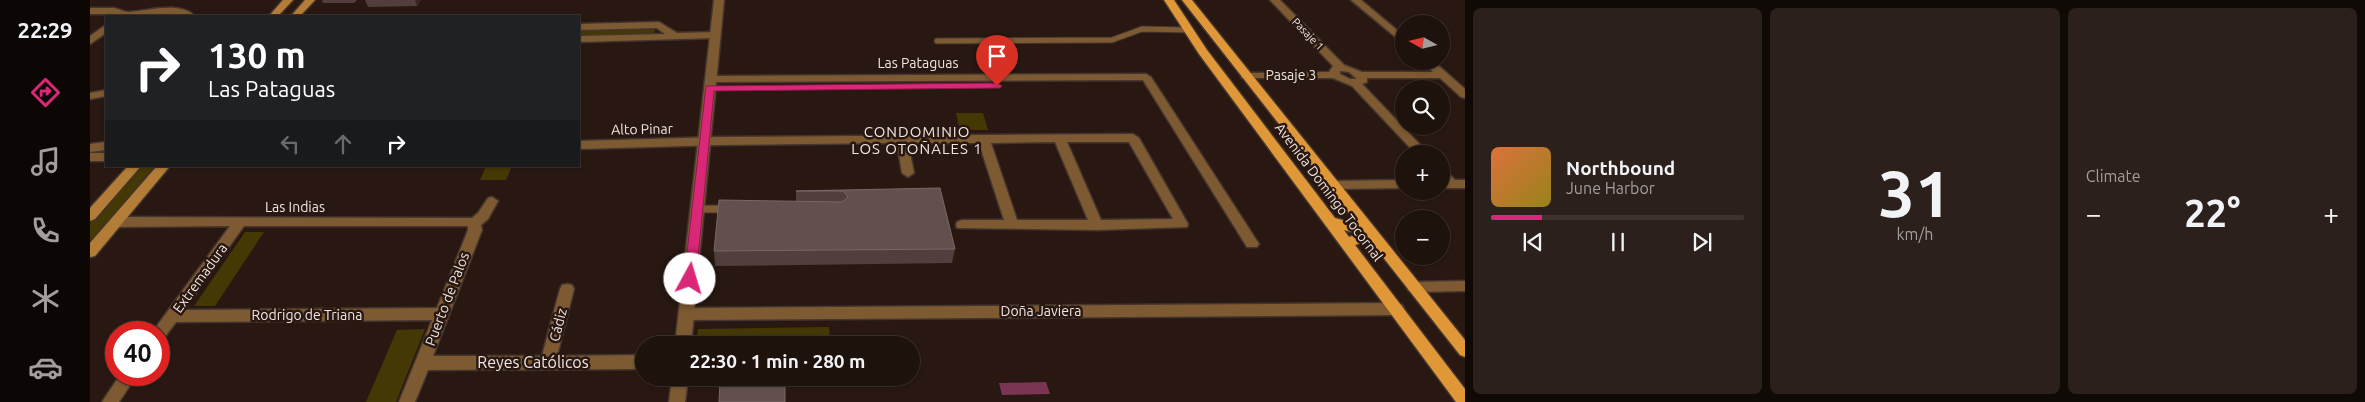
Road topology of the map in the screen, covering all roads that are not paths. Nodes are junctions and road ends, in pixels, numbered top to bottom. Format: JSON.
{"nodes":[{"id":1,"x":288,"y":0,"type":"edge"},
{"id":2,"x":310,"y":0,"type":"edge"},
{"id":3,"x":719,"y":0,"type":"edge"},
{"id":4,"x":1169,"y":0,"type":"edge"},
{"id":5,"x":1186,"y":0,"type":"edge"},
{"id":6,"x":1275,"y":0,"type":"edge"},
{"id":7,"x":1356,"y":0,"type":"edge"},
{"id":8,"x":90,"y":11,"type":"edge"},
{"id":9,"x":123,"y":15,"type":"edge"},
{"id":10,"x":130,"y":15,"type":"edge"},
{"id":11,"x":188,"y":15,"type":"edge"},
{"id":12,"x":274,"y":15,"type":"edge"},
{"id":13,"x":296,"y":15,"type":"edge"},
{"id":14,"x":580,"y":27,"type":"edge"},
{"id":15,"x":1208,"y":28,"type":"junction"},
{"id":16,"x":105,"y":29,"type":"edge"},
{"id":17,"x":1187,"y":29,"type":"junction"},
{"id":18,"x":1395,"y":33,"type":"edge"},
{"id":19,"x":716,"y":35,"type":"junction"},
{"id":20,"x":675,"y":36,"type":"junction"},
{"id":21,"x":580,"y":39,"type":"edge"},
{"id":22,"x":90,"y":41,"type":"edge"},
{"id":23,"x":937,"y":42,"type":"dead end"},
{"id":24,"x":1437,"y":70,"type":"edge"},
{"id":25,"x":1338,"y":72,"type":"junction"},
{"id":26,"x":1442,"y":75,"type":"junction"},
{"id":27,"x":1246,"y":76,"type":"junction"},
{"id":28,"x":1358,"y":79,"type":"junction"},
{"id":29,"x":710,"y":84,"type":"junction"},
{"id":30,"x":105,"y":93,"type":"edge"},
{"id":31,"x":1465,"y":95,"type":"edge"},
{"id":32,"x":90,"y":96,"type":"edge"},
{"id":33,"x":1244,"y":107,"type":"junction"},
{"id":34,"x":1271,"y":107,"type":"junction"},
{"id":35,"x":1059,"y":138,"type":"junction"},
{"id":36,"x":902,"y":139,"type":"junction"},
{"id":37,"x":984,"y":139,"type":"junction"},
{"id":38,"x":705,"y":142,"type":"junction"},
{"id":39,"x":580,"y":145,"type":"edge"},
{"id":40,"x":1415,"y":145,"type":"edge"},
{"id":41,"x":105,"y":146,"type":"edge"},
{"id":42,"x":90,"y":148,"type":"edge"},
{"id":43,"x":90,"y":156,"type":"edge"},
{"id":44,"x":105,"y":158,"type":"edge"},
{"id":45,"x":134,"y":167,"type":"edge"},
{"id":46,"x":163,"y":167,"type":"edge"},
{"id":47,"x":908,"y":173,"type":"dead end"},
{"id":48,"x":1395,"y":184,"type":"edge"},
{"id":49,"x":1450,"y":184,"type":"edge"},
{"id":50,"x":1465,"y":184,"type":"edge"},
{"id":51,"x":1334,"y":185,"type":"junction"},
{"id":52,"x":492,"y":201,"type":"dead end"},
{"id":53,"x":697,"y":209,"type":"junction"},
{"id":54,"x":739,"y":209,"type":"edge"},
{"id":55,"x":90,"y":216,"type":"edge"},
{"id":56,"x":1362,"y":221,"type":"junction"},
{"id":57,"x":116,"y":222,"type":"junction"},
{"id":58,"x":240,"y":222,"type":"junction"},
{"id":59,"x":1331,"y":222,"type":"junction"},
{"id":60,"x":474,"y":223,"type":"junction"},
{"id":61,"x":962,"y":225,"type":"dead end"},
{"id":62,"x":1012,"y":225,"type":"junction"},
{"id":63,"x":1097,"y":225,"type":"junction"},
{"id":64,"x":1347,"y":243,"type":"junction"},
{"id":65,"x":1380,"y":243,"type":"junction"},
{"id":66,"x":1252,"y":244,"type":"dead end"},
{"id":67,"x":90,"y":252,"type":"edge"},
{"id":68,"x":1465,"y":286,"type":"edge"},
{"id":69,"x":1414,"y":287,"type":"junction"},
{"id":70,"x":567,"y":288,"type":"dead end"},
{"id":71,"x":1397,"y":309,"type":"junction"},
{"id":72,"x":442,"y":314,"type":"junction"},
{"id":73,"x":686,"y":314,"type":"junction"},
{"id":74,"x":172,"y":316,"type":"junction"},
{"id":75,"x":168,"y":321,"type":"edge"},
{"id":76,"x":684,"y":336,"type":"edge"},
{"id":77,"x":1465,"y":351,"type":"edge"},
{"id":78,"x":548,"y":362,"type":"junction"},
{"id":79,"x":635,"y":362,"type":"edge"},
{"id":80,"x":423,"y":363,"type":"junction"},
{"id":81,"x":121,"y":386,"type":"edge"},
{"id":82,"x":679,"y":386,"type":"edge"},
{"id":83,"x":1465,"y":401,"type":"edge"},
{"id":84,"x":110,"y":402,"type":"edge"},
{"id":85,"x":407,"y":402,"type":"edge"},
{"id":86,"x":677,"y":402,"type":"edge"}],
"edges":[{"from":1,"to":12,"type":"main road"},
{"from":2,"to":13,"type":"main road"},
{"from":3,"to":19,"type":"street"},
{"from":4,"to":17,"type":"main road","name":"Avenida Domingo Tocornal"},
{"from":5,"to":15,"type":"main road","name":"Avenida Domingo Tocornal"},
{"from":6,"to":25,"type":"street","name":"Pasaje 1"},
{"from":7,"to":18,"type":"street"},
{"from":8,"to":9,"type":"street"},
{"from":10,"to":11,"type":"street"},
{"from":14,"to":20,"type":"street"},
{"from":15,"to":17,"type":"main road"},
{"from":15,"to":27,"type":"main road","name":"Avenida Domingo Tocornal"},
{"from":16,"to":22,"type":"street"},
{"from":17,"to":23,"type":"lane"},
{"from":17,"to":33,"type":"main road","name":"Avenida Domingo Tocornal"},
{"from":19,"to":20,"type":"street"},
{"from":19,"to":29,"type":"street"},
{"from":20,"to":21,"type":"street"},
{"from":24,"to":26,"type":"street"},
{"from":25,"to":27,"type":"street","name":"Pasaje 3"},
{"from":25,"to":28,"type":"street"},
{"from":26,"to":28,"type":"street"},
{"from":26,"to":31,"type":"street"},
{"from":27,"to":34,"type":"main road","name":"Avenida Domingo Tocornal"},
{"from":28,"to":40,"type":"street"},
{"from":29,"to":38,"type":"street"},
{"from":29,"to":66,"type":"street","name":"Las Pataguas"},
{"from":30,"to":32,"type":"street"},
{"from":33,"to":34,"type":"main road"},
{"from":33,"to":59,"type":"main road","name":"Avenida Domingo Tocornal"},
{"from":34,"to":51,"type":"main road","name":"Avenida Domingo Tocornal"},
{"from":35,"to":37,"type":"street","name":"Alto Pinar"},
{"from":35,"to":63,"type":"street"},
{"from":35,"to":63,"type":"street","name":"Alto Pinar"},
{"from":36,"to":37,"type":"street","name":"Alto Pinar"},
{"from":36,"to":38,"type":"street","name":"Alto Pinar"},
{"from":36,"to":47,"type":"street"},
{"from":37,"to":62,"type":"street"},
{"from":38,"to":39,"type":"street","name":"Alto Pinar"},
{"from":38,"to":53,"type":"street"},
{"from":41,"to":42,"type":"street"},
{"from":43,"to":44,"type":"street"},
{"from":45,"to":55,"type":"main road"},
{"from":46,"to":57,"type":"main road"},
{"from":48,"to":51,"type":"street"},
{"from":49,"to":50,"type":"street"},
{"from":51,"to":56,"type":"main road","name":"Avenida Domingo Tocornal"},
{"from":52,"to":60,"type":"street","name":"Puerto de Palos"},
{"from":53,"to":54,"type":"lane"},
{"from":53,"to":73,"type":"street"},
{"from":56,"to":59,"type":"main road"},
{"from":56,"to":65,"type":"main road","name":"Avenida Domingo Tocornal"},
{"from":57,"to":58,"type":"street","name":"Las Indias"},
{"from":57,"to":67,"type":"main road"},
{"from":58,"to":60,"type":"street","name":"Las Indias"},
{"from":58,"to":74,"type":"street","name":"Extremadura"},
{"from":59,"to":64,"type":"main road","name":"Avenida Domingo Tocornal"},
{"from":60,"to":72,"type":"street","name":"Puerto de Palos"},
{"from":61,"to":62,"type":"street"},
{"from":62,"to":63,"type":"street"},
{"from":64,"to":65,"type":"main road"},
{"from":64,"to":71,"type":"main road","name":"Avenida Domingo Tocornal"},
{"from":65,"to":69,"type":"main road","name":"Avenida Domingo Tocornal"},
{"from":68,"to":69,"type":"street"},
{"from":69,"to":77,"type":"main road","name":"Avenida Domingo Tocornal"},
{"from":70,"to":78,"type":"street","name":"Cádiz"},
{"from":71,"to":73,"type":"street","name":"Doña Javiera"},
{"from":71,"to":83,"type":"main road","name":"Avenida Domingo Tocornal"},
{"from":72,"to":74,"type":"street","name":"Rodrigo de Triana"},
{"from":72,"to":80,"type":"street","name":"Puerto de Palos"},
{"from":73,"to":76,"type":"street"},
{"from":74,"to":75,"type":"street","name":"Extremadura"},
{"from":78,"to":79,"type":"street","name":"Reyes Católicos"},
{"from":78,"to":80,"type":"street","name":"Reyes Católicos"},
{"from":80,"to":85,"type":"street","name":"Puerto de Palos"},
{"from":81,"to":84,"type":"street"},
{"from":82,"to":86,"type":"street"}]}
